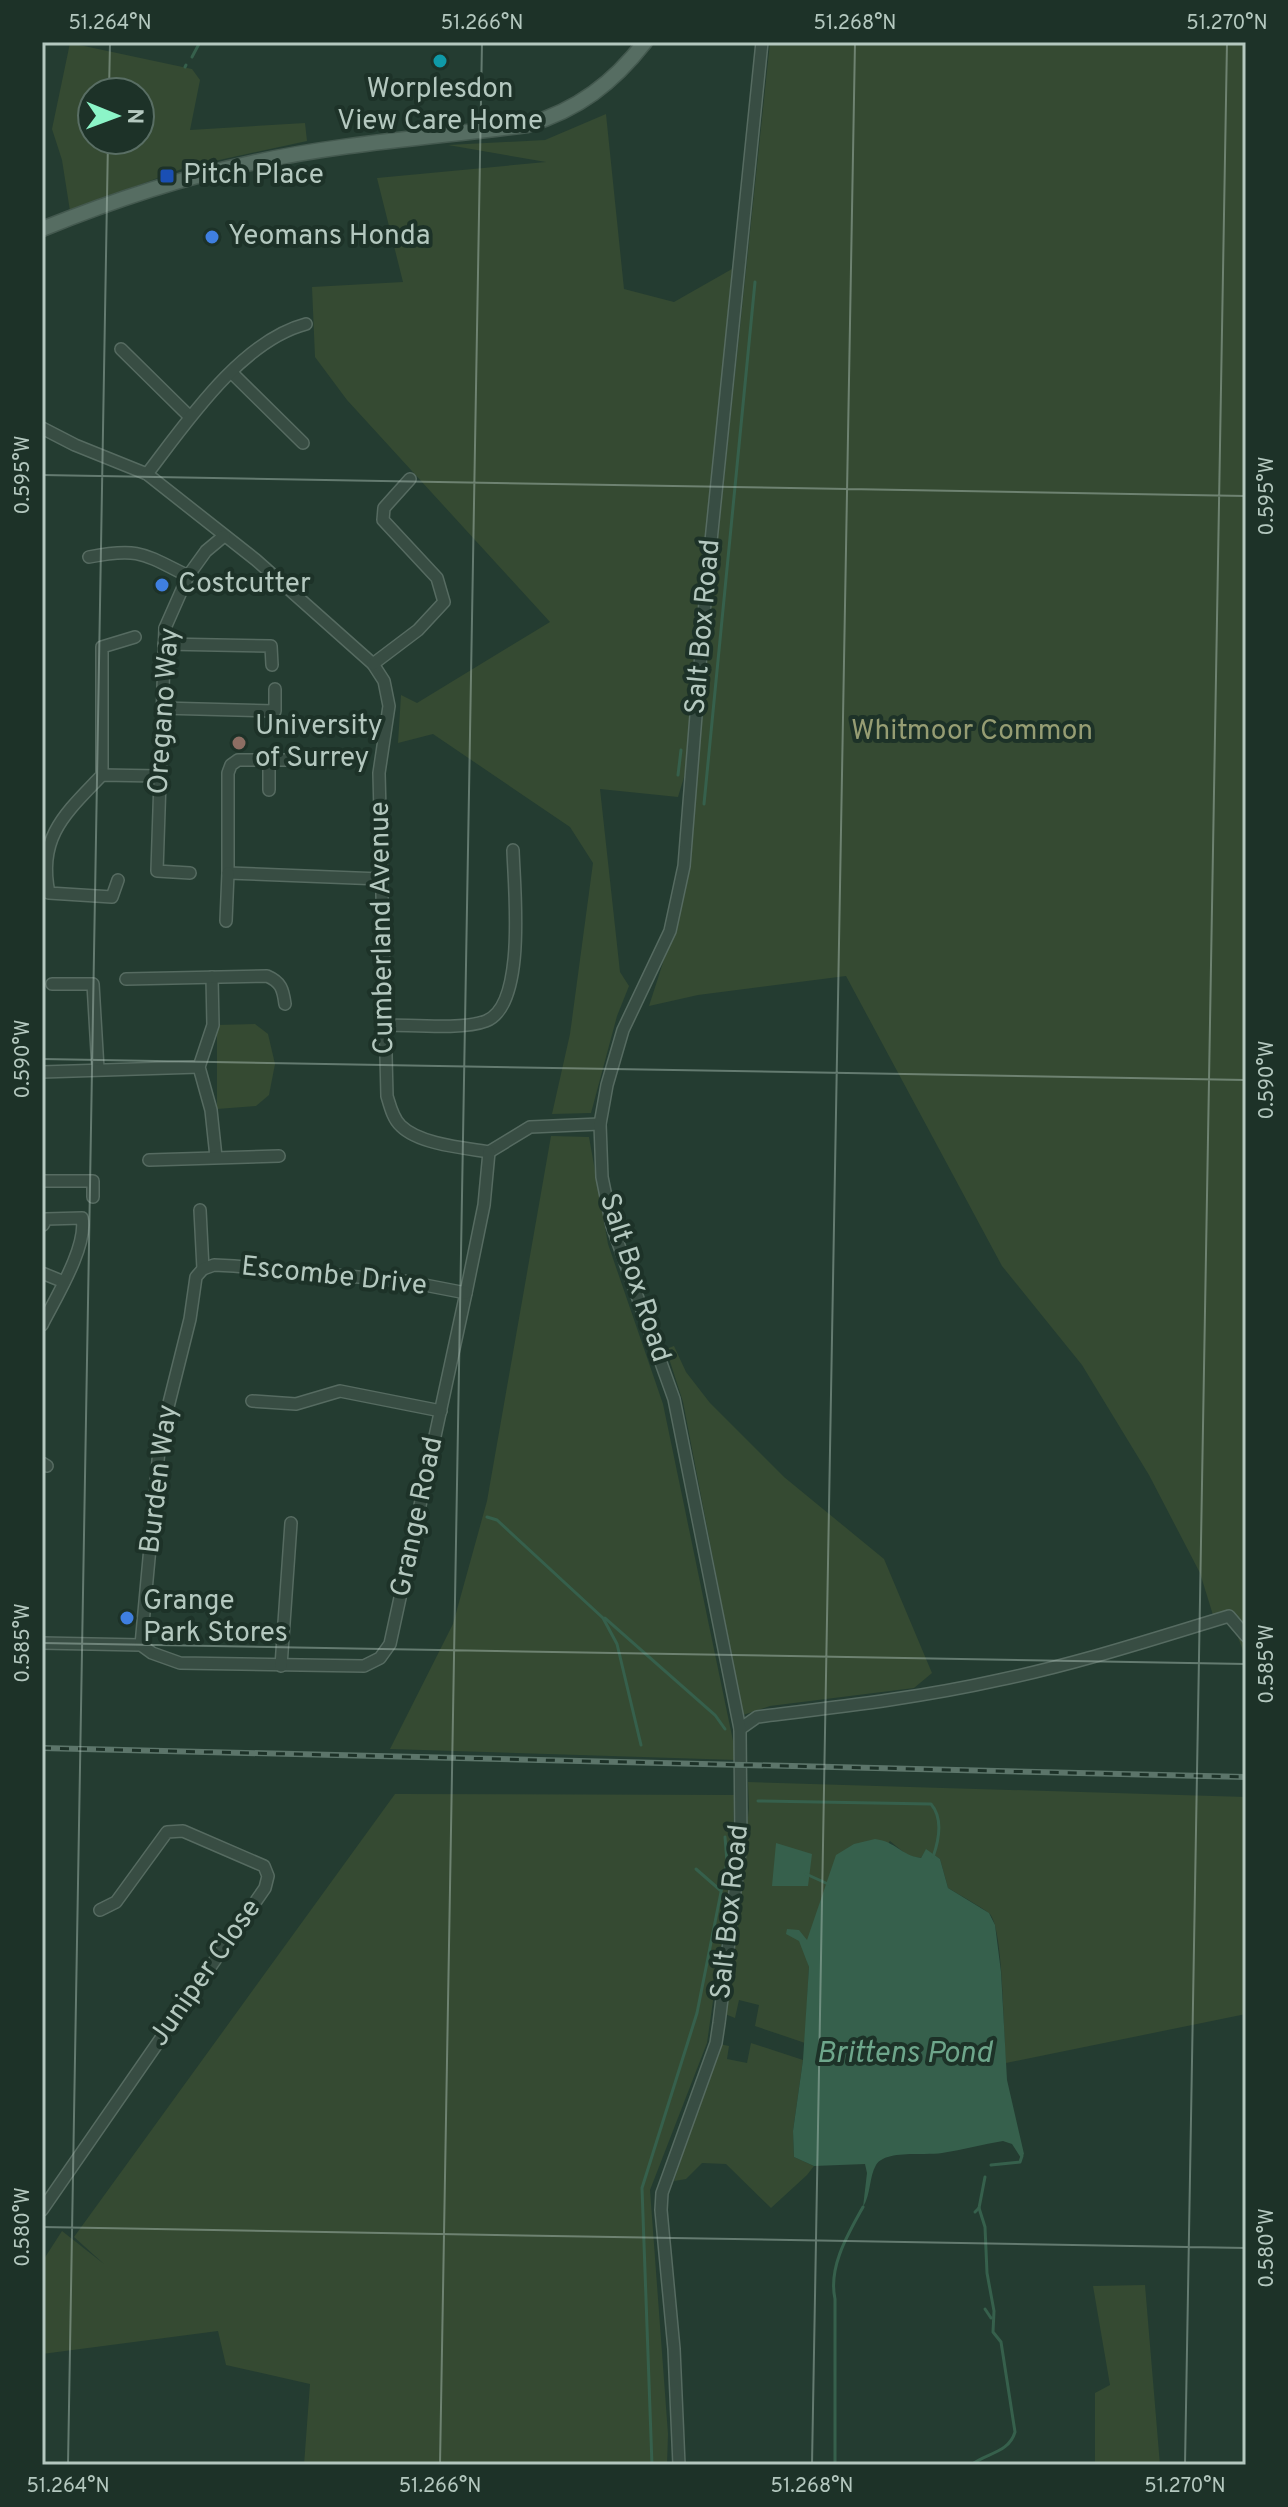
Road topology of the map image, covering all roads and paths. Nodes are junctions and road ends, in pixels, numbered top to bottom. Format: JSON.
{"nodes":[{"id":1,"x":645,"y":42,"type":"edge"},
{"id":2,"x":762,"y":42,"type":"edge"},
{"id":3,"x":42,"y":229,"type":"edge"},
{"id":4,"x":306,"y":324,"type":"dead end"},
{"id":5,"x":121,"y":349,"type":"dead end"},
{"id":6,"x":232,"y":373,"type":"junction"},
{"id":7,"x":189,"y":416,"type":"junction"},
{"id":8,"x":42,"y":428,"type":"edge"},
{"id":9,"x":303,"y":443,"type":"dead end"},
{"id":10,"x":147,"y":474,"type":"junction"},
{"id":11,"x":410,"y":479,"type":"dead end"},
{"id":12,"x":224,"y":536,"type":"junction"},
{"id":13,"x":89,"y":557,"type":"dead end"},
{"id":14,"x":188,"y":576,"type":"junction"},
{"id":15,"x":135,"y":637,"type":"dead end"},
{"id":16,"x":164,"y":644,"type":"junction"},
{"id":17,"x":373,"y":664,"type":"junction"},
{"id":18,"x":272,"y":665,"type":"dead end"},
{"id":19,"x":275,"y":689,"type":"dead end"},
{"id":20,"x":161,"y":708,"type":"junction"},
{"id":21,"x":301,"y":760,"type":"dead end"},
{"id":22,"x":269,"y":761,"type":"junction"},
{"id":23,"x":102,"y":775,"type":"junction"},
{"id":24,"x":159,"y":776,"type":"junction"},
{"id":25,"x":269,"y":790,"type":"dead end"},
{"id":26,"x":513,"y":850,"type":"dead end"},
{"id":27,"x":190,"y":873,"type":"dead end"},
{"id":28,"x":228,"y":873,"type":"junction"},
{"id":29,"x":381,"y":879,"type":"junction"},
{"id":30,"x":118,"y":880,"type":"dead end"},
{"id":31,"x":226,"y":921,"type":"dead end"},
{"id":32,"x":212,"y":977,"type":"junction"},
{"id":33,"x":126,"y":979,"type":"dead end"},
{"id":34,"x":52,"y":984,"type":"dead end"},
{"id":35,"x":285,"y":1004,"type":"dead end"},
{"id":36,"x":386,"y":1025,"type":"junction"},
{"id":37,"x":199,"y":1067,"type":"junction"},
{"id":38,"x":98,"y":1069,"type":"junction"},
{"id":39,"x":42,"y":1072,"type":"edge"},
{"id":40,"x":600,"y":1124,"type":"junction"},
{"id":41,"x":489,"y":1152,"type":"junction"},
{"id":42,"x":279,"y":1156,"type":"dead end"},
{"id":43,"x":216,"y":1157,"type":"junction"},
{"id":44,"x":149,"y":1160,"type":"dead end"},
{"id":45,"x":42,"y":1181,"type":"edge"},
{"id":46,"x":93,"y":1197,"type":"dead end"},
{"id":47,"x":200,"y":1210,"type":"dead end"},
{"id":48,"x":43,"y":1225,"type":"edge"},
{"id":49,"x":203,"y":1269,"type":"junction"},
{"id":50,"x":42,"y":1273,"type":"edge"},
{"id":51,"x":64,"y":1282,"type":"junction"},
{"id":52,"x":466,"y":1293,"type":"junction"},
{"id":53,"x":42,"y":1325,"type":"edge"},
{"id":54,"x":252,"y":1401,"type":"dead end"},
{"id":55,"x":441,"y":1411,"type":"junction"},
{"id":56,"x":291,"y":1523,"type":"dead end"},
{"id":57,"x":1246,"y":1636,"type":"edge"},
{"id":58,"x":42,"y":1643,"type":"edge"},
{"id":59,"x":141,"y":1645,"type":"junction"},
{"id":60,"x":281,"y":1666,"type":"junction"},
{"id":61,"x":740,"y":1729,"type":"junction"},
{"id":62,"x":100,"y":1910,"type":"dead end"},
{"id":63,"x":42,"y":2210,"type":"edge"},
{"id":64,"x":679,"y":2465,"type":"edge"}],
"edges":[{"from":1,"to":3,"type":"main road"},
{"from":2,"to":40,"type":"street","name":"Salt Box Road"},
{"from":4,"to":6,"type":"street"},
{"from":5,"to":7,"type":"street"},
{"from":6,"to":7,"type":"street"},
{"from":6,"to":9,"type":"street"},
{"from":7,"to":10,"type":"street"},
{"from":8,"to":10,"type":"street","name":"Cumberland Avenue"},
{"from":10,"to":12,"type":"street","name":"Cumberland Avenue"},
{"from":11,"to":17,"type":"street"},
{"from":12,"to":14,"type":"street","name":"Oregano Way"},
{"from":12,"to":17,"type":"street","name":"Cumberland Avenue"},
{"from":13,"to":14,"type":"street"},
{"from":14,"to":16,"type":"street","name":"Oregano Way"},
{"from":15,"to":23,"type":"street"},
{"from":16,"to":18,"type":"street"},
{"from":16,"to":20,"type":"street","name":"Oregano Way"},
{"from":17,"to":29,"type":"street","name":"Cumberland Avenue"},
{"from":19,"to":20,"type":"street"},
{"from":20,"to":24,"type":"street","name":"Oregano Way"},
{"from":21,"to":22,"type":"street"},
{"from":22,"to":25,"type":"street"},
{"from":22,"to":28,"type":"street"},
{"from":23,"to":24,"type":"street"},
{"from":23,"to":30,"type":"street"},
{"from":24,"to":27,"type":"street","name":"Oregano Way"},
{"from":26,"to":36,"type":"street"},
{"from":28,"to":29,"type":"street"},
{"from":28,"to":31,"type":"street"},
{"from":29,"to":36,"type":"street","name":"Cumberland Avenue"},
{"from":32,"to":33,"type":"street"},
{"from":32,"to":35,"type":"street"},
{"from":32,"to":37,"type":"street"},
{"from":34,"to":38,"type":"street"},
{"from":36,"to":41,"type":"street","name":"Cumberland Avenue"},
{"from":37,"to":38,"type":"street"},
{"from":37,"to":43,"type":"street"},
{"from":38,"to":39,"type":"street"},
{"from":40,"to":41,"type":"street"},
{"from":40,"to":61,"type":"street","name":"Salt Box Road"},
{"from":41,"to":52,"type":"street","name":"Grange Road"},
{"from":42,"to":43,"type":"street"},
{"from":43,"to":44,"type":"street"},
{"from":45,"to":46,"type":"street"},
{"from":47,"to":49,"type":"street"},
{"from":48,"to":51,"type":"street"},
{"from":49,"to":52,"type":"street","name":"Escombe Drive"},
{"from":49,"to":59,"type":"street","name":"Burden Way"},
{"from":50,"to":51,"type":"street"},
{"from":51,"to":53,"type":"street"},
{"from":52,"to":55,"type":"street","name":"Grange Road"},
{"from":54,"to":55,"type":"street"},
{"from":55,"to":60,"type":"street","name":"Grange Road"},
{"from":56,"to":60,"type":"street"},
{"from":57,"to":61,"type":"street"},
{"from":58,"to":59,"type":"street","name":"Grange Road"},
{"from":59,"to":60,"type":"street","name":"Grange Road"},
{"from":61,"to":64,"type":"street","name":"Salt Box Road"},
{"from":62,"to":63,"type":"street","name":"Juniper Close"}]}
